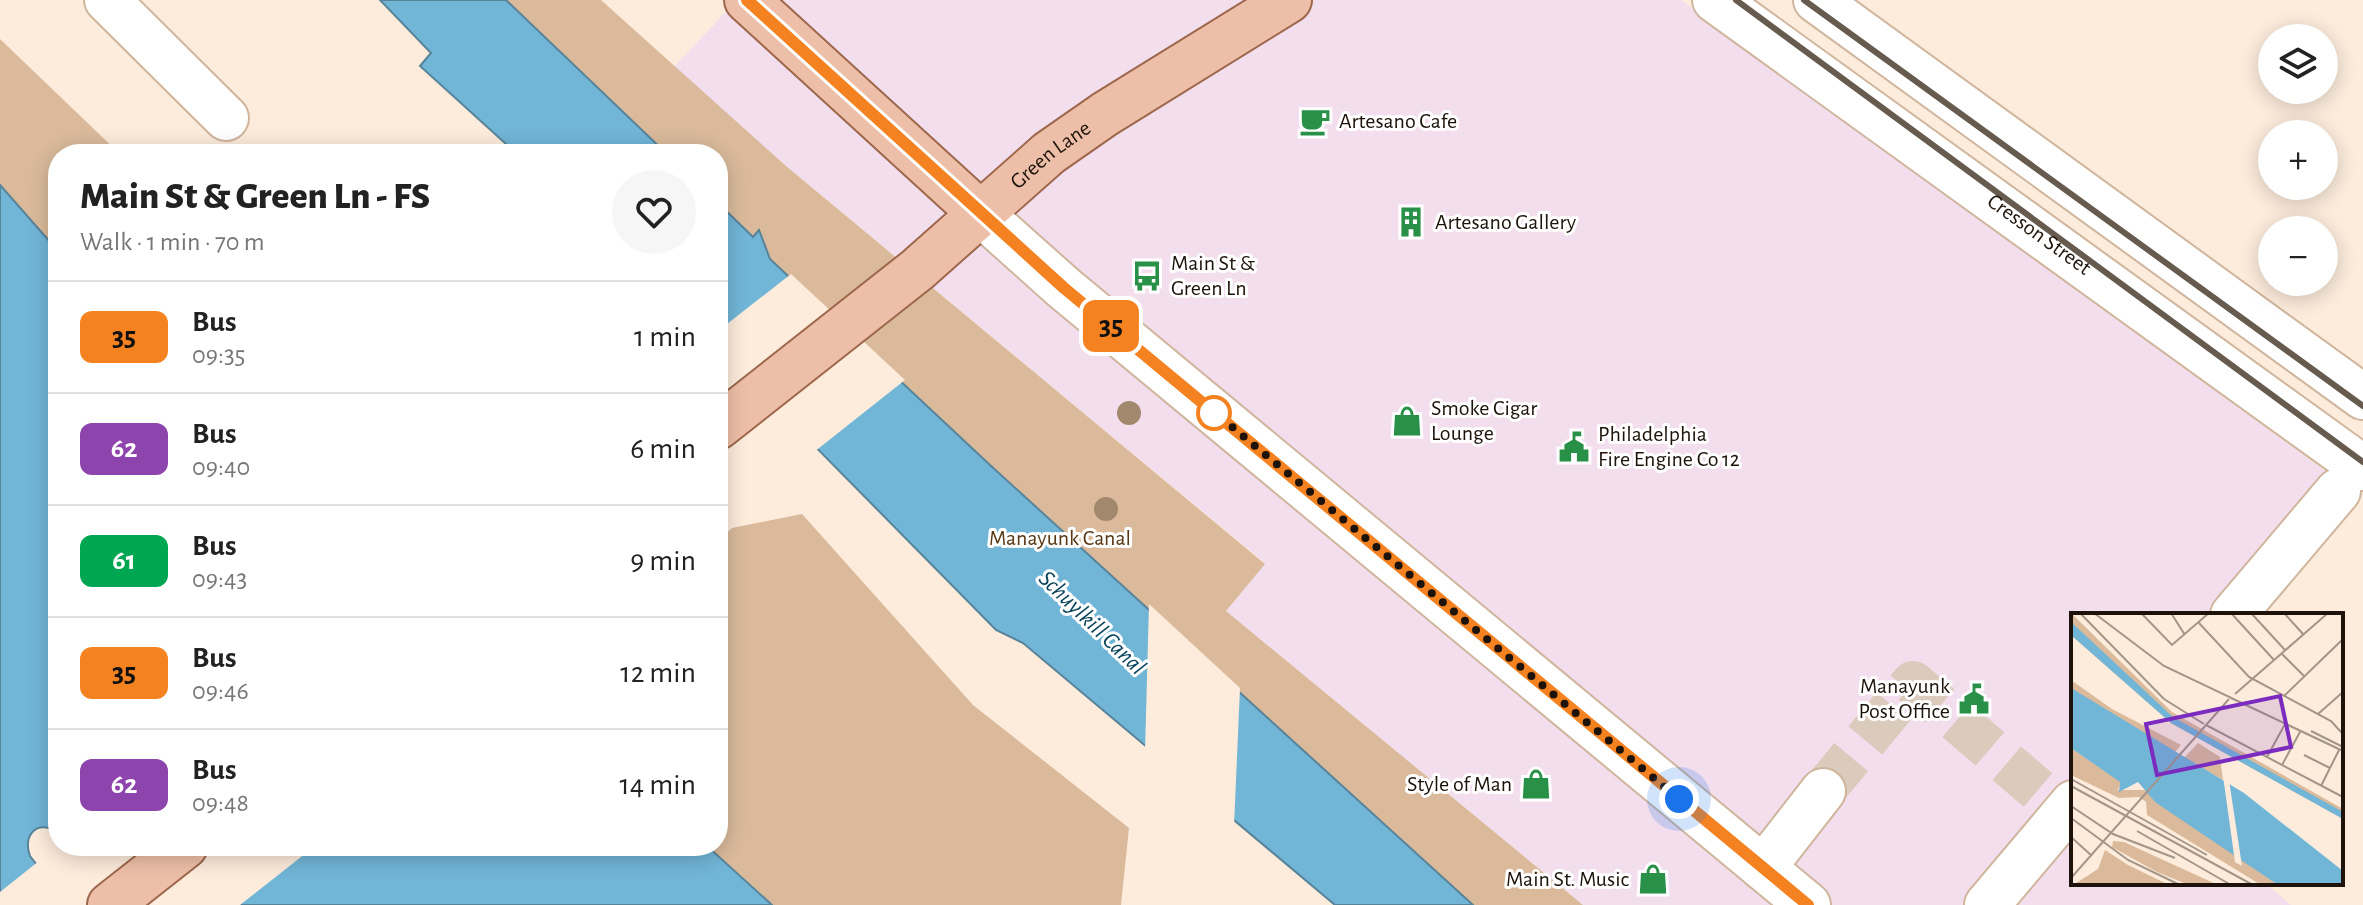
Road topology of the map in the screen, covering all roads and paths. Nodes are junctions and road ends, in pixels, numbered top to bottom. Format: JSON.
{"nodes":[{"id":1,"x":107,"y":0,"type":"edge"},
{"id":2,"x":747,"y":0,"type":"edge"},
{"id":3,"x":1289,"y":0,"type":"edge"},
{"id":4,"x":1715,"y":0,"type":"edge"},
{"id":5,"x":1816,"y":0,"type":"edge"},
{"id":6,"x":226,"y":118,"type":"dead end"},
{"id":7,"x":980,"y":213,"type":"junction"},
{"id":8,"x":2363,"y":397,"type":"edge"},
{"id":9,"x":728,"y":419,"type":"edge"},
{"id":10,"x":2350,"y":479,"type":"edge"},
{"id":11,"x":2235,"y":613,"type":"edge"},
{"id":12,"x":1823,"y":791,"type":"tunnel mouth"},
{"id":13,"x":2059,"y":801,"type":"edge"},
{"id":14,"x":172,"y":856,"type":"edge"},
{"id":15,"x":1763,"y":868,"type":"junction"},
{"id":16,"x":110,"y":905,"type":"edge"},
{"id":17,"x":1808,"y":905,"type":"edge"},
{"id":18,"x":1987,"y":905,"type":"edge"}],
"edges":[{"from":1,"to":6,"type":"street"},
{"from":2,"to":7,"type":"main road"},
{"from":3,"to":7,"type":"main road","name":"Green Lane"},
{"from":4,"to":10,"type":"street","name":"Cresson Street"},
{"from":5,"to":8,"type":"street"},
{"from":7,"to":9,"type":"main road","name":"Green Lane"},
{"from":7,"to":15,"type":"street"},
{"from":10,"to":11,"type":"street"},
{"from":12,"to":15,"type":"street"},
{"from":13,"to":18,"type":"street"},
{"from":14,"to":16,"type":"main road"},
{"from":15,"to":17,"type":"street"}]}
